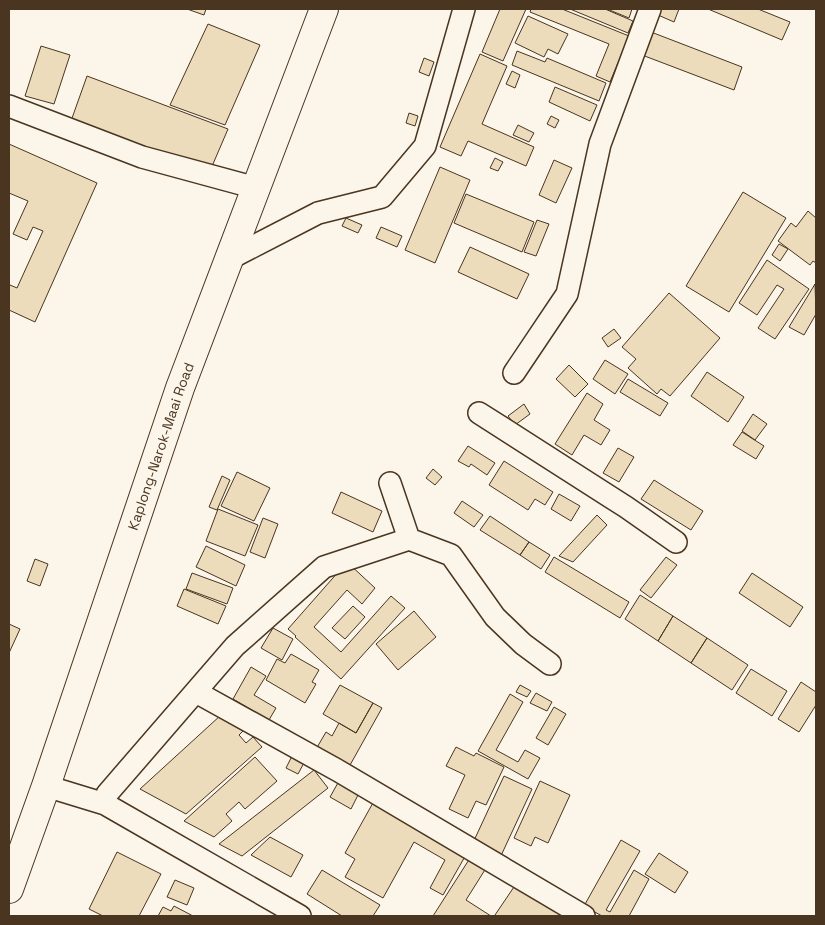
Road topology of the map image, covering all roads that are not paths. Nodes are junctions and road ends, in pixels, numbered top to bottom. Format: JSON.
{"nodes":[{"id":1,"x":324,"y":9,"type":"edge"},
{"id":2,"x":464,"y":9,"type":"edge"},
{"id":3,"x":650,"y":9,"type":"edge"},
{"id":4,"x":9,"y":106,"type":"edge"},
{"id":5,"x":256,"y":188,"type":"junction"},
{"id":6,"x":229,"y":259,"type":"junction"},
{"id":7,"x":514,"y":373,"type":"dead end"},
{"id":8,"x":479,"y":412,"type":"dead end"},
{"id":9,"x":390,"y":483,"type":"dead end"},
{"id":10,"x":409,"y":539,"type":"junction"},
{"id":11,"x":676,"y":542,"type":"dead end"},
{"id":12,"x":550,"y":664,"type":"dead end"},
{"id":13,"x":196,"y":692,"type":"junction"},
{"id":14,"x":46,"y":786,"type":"junction"},
{"id":15,"x":105,"y":804,"type":"junction"},
{"id":16,"x":9,"y":889,"type":"edge"},
{"id":17,"x":300,"y":916,"type":"edge"},
{"id":18,"x":584,"y":916,"type":"edge"}],
"edges":[{"from":1,"to":5,"type":"highway","name":"Kaplong-Narok-Maai Road"},
{"from":2,"to":6,"type":"street"},
{"from":3,"to":7,"type":"street"},
{"from":4,"to":5,"type":"street"},
{"from":5,"to":6,"type":"highway","name":"Kaplong-Narok-Maai Road"},
{"from":6,"to":14,"type":"highway","name":"Kaplong-Narok-Maai Road"},
{"from":8,"to":11,"type":"street"},
{"from":9,"to":10,"type":"street"},
{"from":10,"to":12,"type":"street"},
{"from":10,"to":13,"type":"street"},
{"from":13,"to":15,"type":"street"},
{"from":13,"to":18,"type":"street"},
{"from":14,"to":15,"type":"street"},
{"from":14,"to":16,"type":"highway","name":"Kaplong-Narok-Maai Road"},
{"from":15,"to":17,"type":"street"}]}
